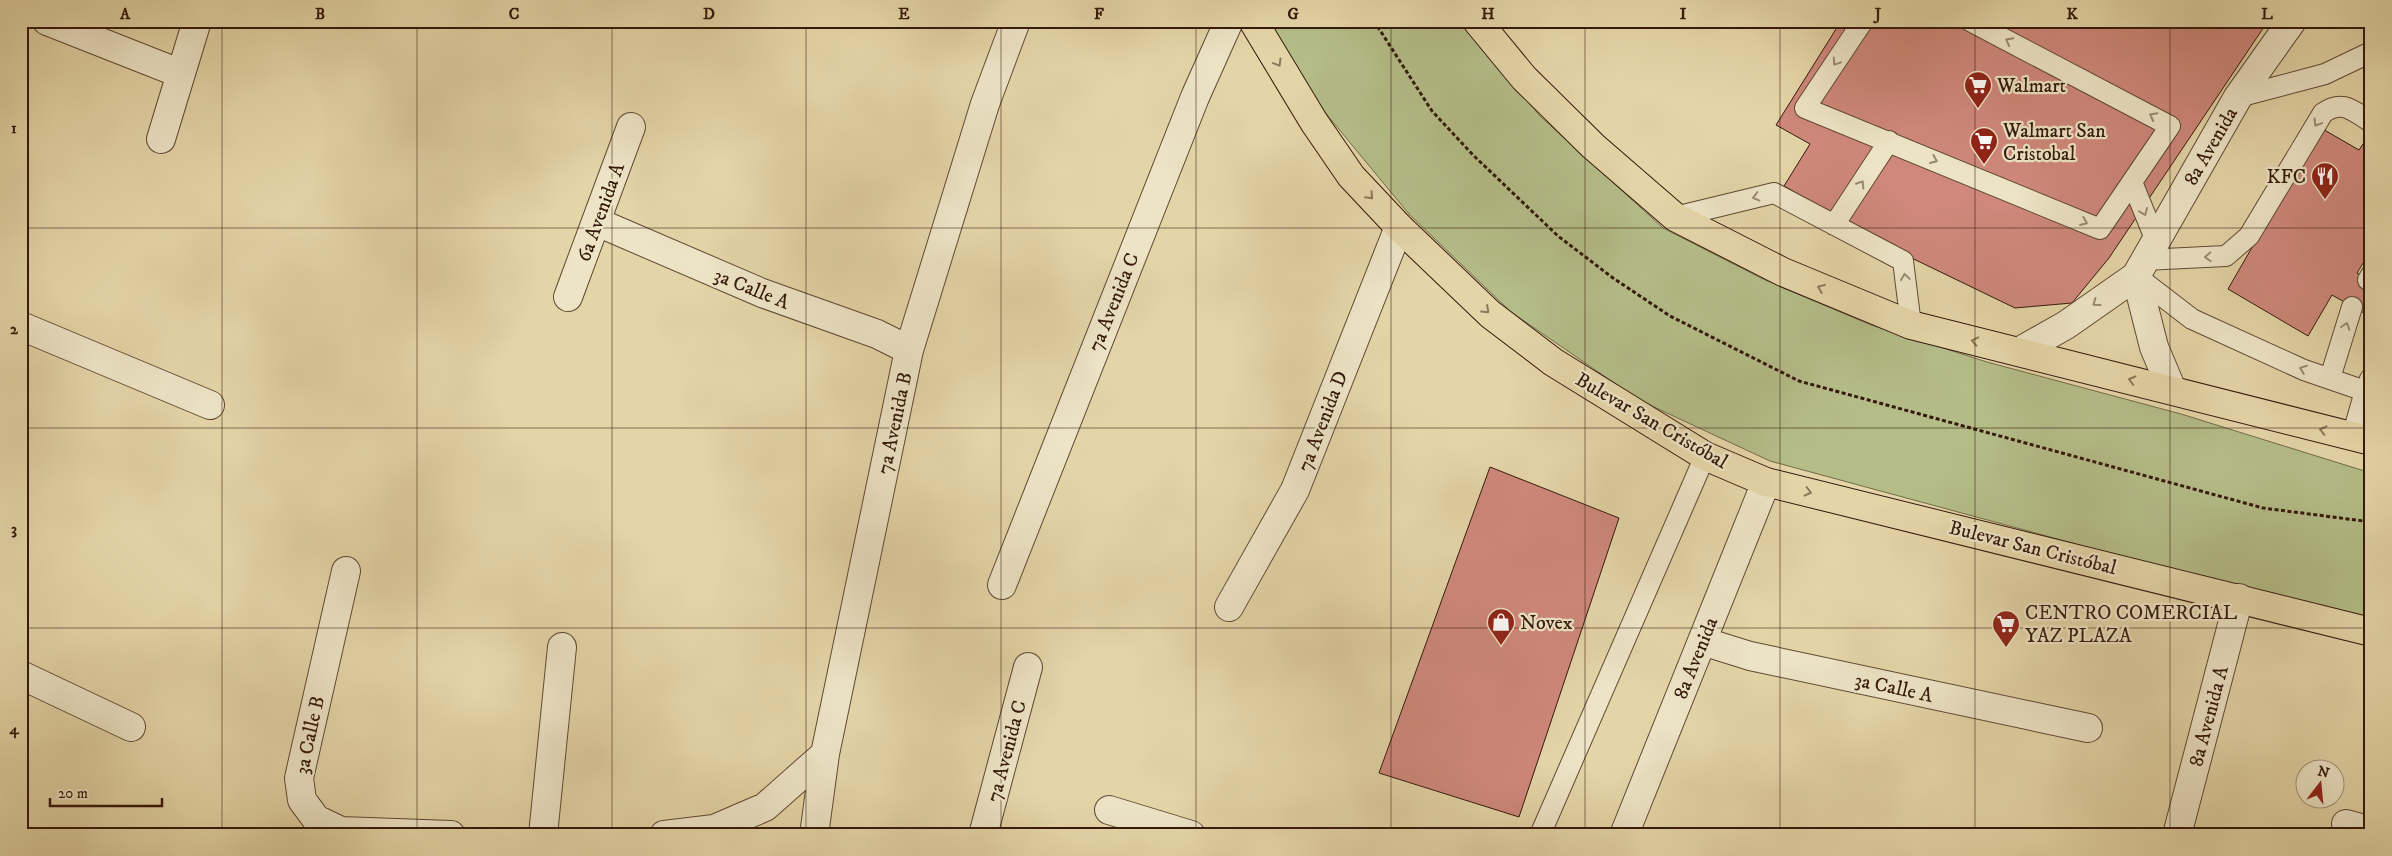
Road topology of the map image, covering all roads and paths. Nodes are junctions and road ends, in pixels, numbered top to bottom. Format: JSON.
{"nodes":[{"id":1,"x":47,"y":21,"type":"edge"},
{"id":2,"x":197,"y":21,"type":"edge"},
{"id":3,"x":1016,"y":21,"type":"edge"},
{"id":4,"x":1229,"y":21,"type":"edge"},
{"id":5,"x":1253,"y":21,"type":"edge"},
{"id":6,"x":1374,"y":21,"type":"edge"},
{"id":7,"x":1477,"y":21,"type":"edge"},
{"id":8,"x":1863,"y":21,"type":"edge"},
{"id":9,"x":1970,"y":21,"type":"edge"},
{"id":10,"x":2292,"y":21,"type":"edge"},
{"id":11,"x":2371,"y":52,"type":"edge"},
{"id":12,"x":179,"y":73,"type":"junction"},
{"id":13,"x":2238,"y":97,"type":"junction"},
{"id":14,"x":2371,"y":122,"type":"edge"},
{"id":15,"x":631,"y":127,"type":"dead end"},
{"id":16,"x":161,"y":139,"type":"dead end"},
{"id":17,"x":1889,"y":141,"type":"junction"},
{"id":18,"x":2132,"y":182,"type":"junction"},
{"id":19,"x":1675,"y":217,"type":"junction"},
{"id":20,"x":597,"y":222,"type":"junction"},
{"id":21,"x":1834,"y":224,"type":"junction"},
{"id":22,"x":1399,"y":227,"type":"junction"},
{"id":23,"x":2145,"y":259,"type":"junction"},
{"id":24,"x":568,"y":297,"type":"dead end"},
{"id":25,"x":2352,"y":308,"type":"dead end"},
{"id":26,"x":1911,"y":325,"type":"junction"},
{"id":27,"x":21,"y":326,"type":"edge"},
{"id":28,"x":909,"y":350,"type":"junction"},
{"id":29,"x":2020,"y":352,"type":"junction"},
{"id":30,"x":2330,"y":378,"type":"junction"},
{"id":31,"x":2368,"y":385,"type":"edge"},
{"id":32,"x":2172,"y":390,"type":"junction"},
{"id":33,"x":210,"y":405,"type":"dead end"},
{"id":34,"x":2362,"y":439,"type":"edge"},
{"id":35,"x":1705,"y":456,"type":"junction"},
{"id":36,"x":1766,"y":482,"type":"junction"},
{"id":37,"x":2371,"y":522,"type":"edge"},
{"id":38,"x":346,"y":571,"type":"dead end"},
{"id":39,"x":1002,"y":585,"type":"dead end"},
{"id":40,"x":2239,"y":598,"type":"junction"},
{"id":41,"x":1229,"y":607,"type":"dead end"},
{"id":42,"x":2366,"y":629,"type":"edge"},
{"id":43,"x":1702,"y":641,"type":"junction"},
{"id":44,"x":562,"y":647,"type":"dead end"},
{"id":45,"x":1028,"y":667,"type":"dead end"},
{"id":46,"x":21,"y":676,"type":"edge"},
{"id":47,"x":131,"y":727,"type":"dead end"},
{"id":48,"x":2088,"y":728,"type":"dead end"},
{"id":49,"x":825,"y":754,"type":"junction"},
{"id":50,"x":1109,"y":810,"type":"dead end"},
{"id":51,"x":1630,"y":833,"type":"edge"},
{"id":52,"x":451,"y":835,"type":"edge"},
{"id":53,"x":543,"y":835,"type":"edge"},
{"id":54,"x":664,"y":835,"type":"edge"},
{"id":55,"x":814,"y":835,"type":"edge"},
{"id":56,"x":983,"y":835,"type":"edge"},
{"id":57,"x":1190,"y":835,"type":"edge"},
{"id":58,"x":1540,"y":835,"type":"edge"},
{"id":59,"x":2177,"y":835,"type":"edge"}],
"edges":[{"from":1,"to":12,"type":"street"},
{"from":2,"to":12,"type":"street"},
{"from":3,"to":28,"type":"street","name":"7a Avenida B"},
{"from":4,"to":39,"type":"street","name":"7a Avenida C"},
{"from":5,"to":22,"type":"main road","name":"Bulevar San Cristóbal","one_way":true},
{"from":6,"to":37,"type":"path"},
{"from":7,"to":19,"type":"main road"},
{"from":8,"to":17,"type":"lane","one_way":true},
{"from":18,"to":9,"type":"lane","one_way":true},
{"from":10,"to":13,"type":"street","name":"8a Avenida"},
{"from":11,"to":13,"type":"lane"},
{"from":12,"to":16,"type":"street"},
{"from":13,"to":23,"type":"street","name":"8a Avenida"},
{"from":14,"to":23,"type":"lane","one_way":true},
{"from":15,"to":20,"type":"street","name":"6a Avenida A"},
{"from":17,"to":18,"type":"lane","one_way":true},
{"from":21,"to":17,"type":"lane","one_way":true},
{"from":18,"to":23,"type":"lane","one_way":true},
{"from":21,"to":19,"type":"lane","one_way":true},
{"from":26,"to":19,"type":"main road","one_way":true},
{"from":20,"to":24,"type":"street","name":"6a Avenida A"},
{"from":20,"to":28,"type":"street","name":"3a Calle A"},
{"from":26,"to":21,"type":"lane","one_way":true},
{"from":22,"to":35,"type":"main road","name":"Bulevar San Cristóbal","one_way":true},
{"from":22,"to":41,"type":"street","name":"7a Avenida D"},
{"from":23,"to":29,"type":"street","name":"8a Avenida","one_way":true},
{"from":30,"to":23,"type":"lane","one_way":true},
{"from":23,"to":32,"type":"street"},
{"from":30,"to":25,"type":"lane","one_way":true},
{"from":29,"to":26,"type":"main road","one_way":true},
{"from":27,"to":33,"type":"street"},
{"from":28,"to":49,"type":"street","name":"7a Avenida B"},
{"from":32,"to":29,"type":"main road","one_way":true},
{"from":30,"to":31,"type":"lane"},
{"from":31,"to":34,"type":"lane"},
{"from":34,"to":32,"type":"main road","one_way":true},
{"from":35,"to":36,"type":"main road","name":"Bulevar San Cristóbal"},
{"from":35,"to":58,"type":"lane"},
{"from":36,"to":40,"type":"main road","name":"Bulevar San Cristóbal","one_way":true},
{"from":36,"to":43,"type":"street","name":"8a Avenida"},
{"from":38,"to":52,"type":"street","name":"3a Calle B"},
{"from":40,"to":42,"type":"main road","name":"Bulevar San Cristóbal"},
{"from":40,"to":59,"type":"street","name":"8a Avenida A"},
{"from":43,"to":48,"type":"street","name":"3a Calle A"},
{"from":43,"to":51,"type":"street","name":"8a Avenida"},
{"from":44,"to":53,"type":"street"},
{"from":45,"to":56,"type":"street","name":"7a Avenida C"},
{"from":46,"to":47,"type":"street"},
{"from":49,"to":54,"type":"street"},
{"from":49,"to":55,"type":"street","name":"7a Avenida B"},
{"from":50,"to":57,"type":"street"}]}
